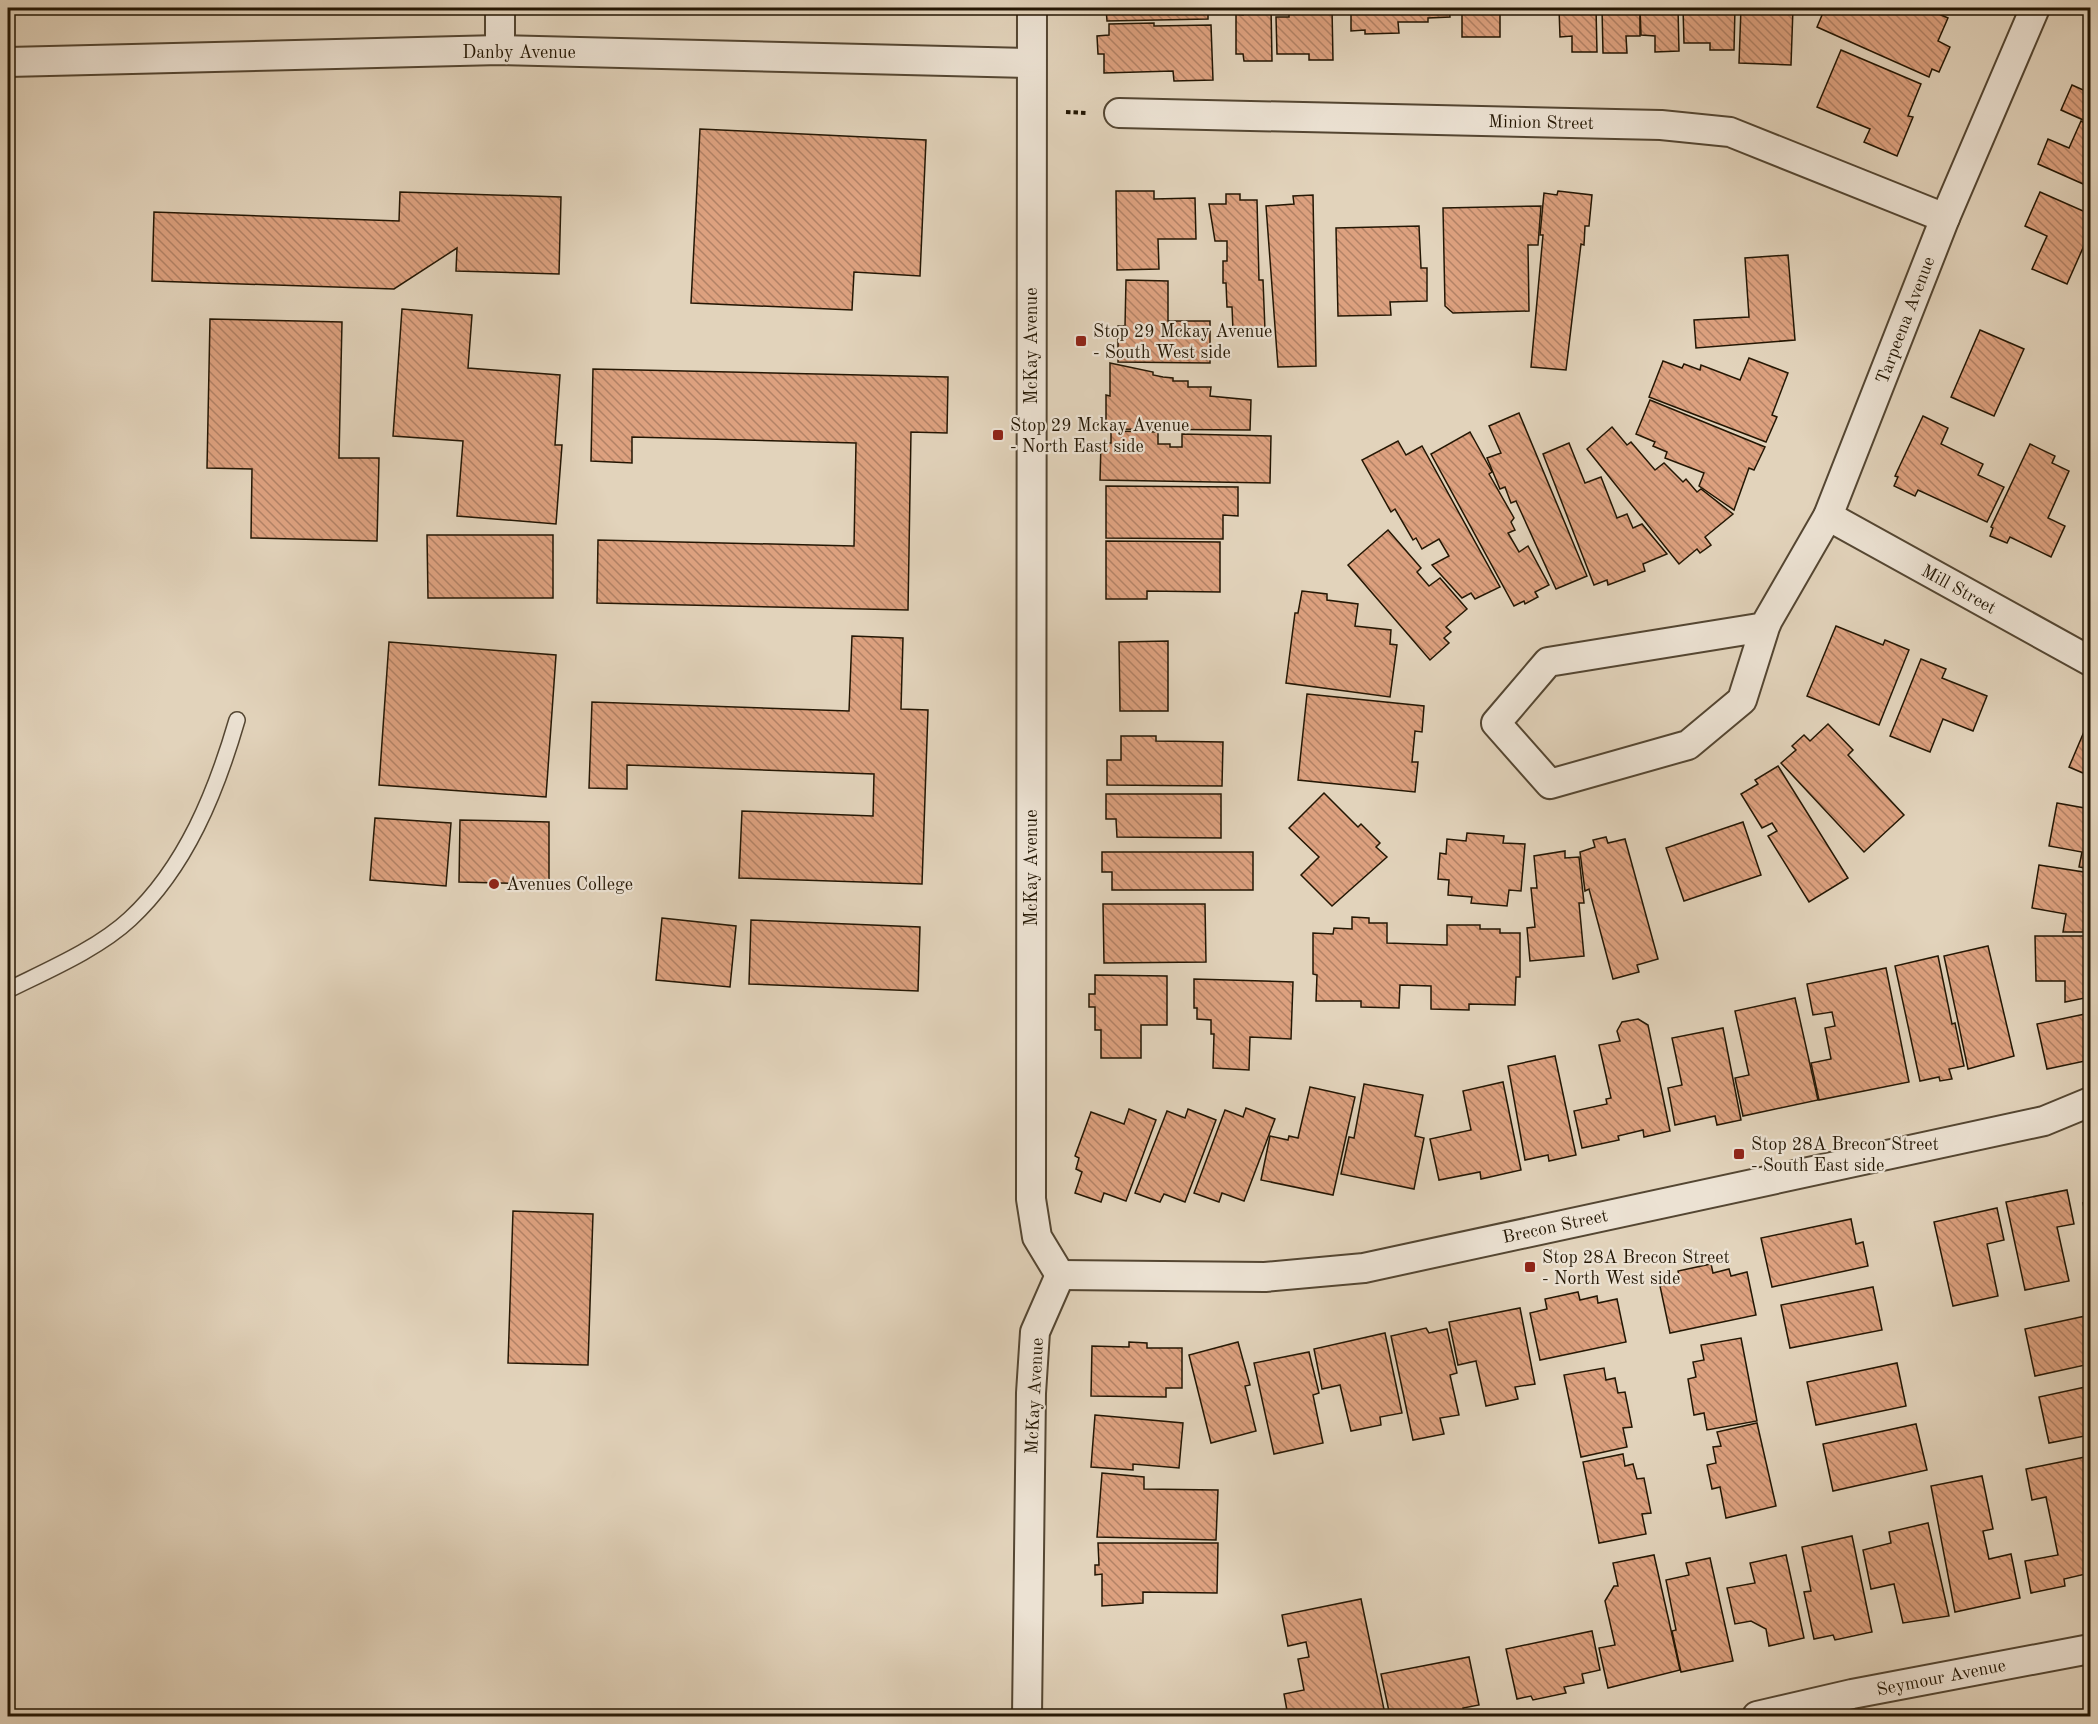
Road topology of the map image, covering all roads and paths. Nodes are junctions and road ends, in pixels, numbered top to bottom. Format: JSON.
{"nodes":[{"id":1,"x":500,"y":8,"type":"edge"},
{"id":2,"x":1032,"y":8,"type":"edge"},
{"id":3,"x":2035,"y":8,"type":"edge"},
{"id":4,"x":500,"y":50,"type":"junction"},
{"id":5,"x":8,"y":62,"type":"edge"},
{"id":6,"x":1031,"y":63,"type":"junction"},
{"id":7,"x":1031,"y":112,"type":"junction"},
{"id":8,"x":1119,"y":113,"type":"joint"},
{"id":9,"x":1945,"y":218,"type":"junction"},
{"id":10,"x":1828,"y":516,"type":"junction"},
{"id":11,"x":1765,"y":627,"type":"junction"},
{"id":12,"x":2091,"y":661,"type":"edge"},
{"id":13,"x":237,"y":720,"type":"dead end"},
{"id":14,"x":8,"y":990,"type":"edge"},
{"id":15,"x":2091,"y":1102,"type":"edge"},
{"id":16,"x":2091,"y":1120,"type":"edge"},
{"id":17,"x":2044,"y":1121,"type":"junction"},
{"id":18,"x":1060,"y":1275,"type":"junction"},
{"id":19,"x":2091,"y":1648,"type":"edge"},
{"id":20,"x":1027,"y":1716,"type":"edge"},
{"id":21,"x":1757,"y":1716,"type":"edge"}],
"edges":[{"from":1,"to":4,"type":"street"},
{"from":2,"to":6,"type":"street","name":"McKay Avenue"},
{"from":3,"to":9,"type":"street","name":"Tarpeena Avenue"},
{"from":4,"to":5,"type":"street","name":"Danby Avenue"},
{"from":4,"to":6,"type":"street","name":"Danby Avenue"},
{"from":6,"to":7,"type":"street","name":"McKay Avenue"},
{"from":7,"to":8,"type":"path"},
{"from":7,"to":18,"type":"street","name":"McKay Avenue"},
{"from":8,"to":9,"type":"street","name":"Minion Street"},
{"from":9,"to":10,"type":"street","name":"Tarpeena Avenue"},
{"from":10,"to":11,"type":"street","name":"Tarpeena Avenue"},
{"from":10,"to":12,"type":"street","name":"Mill Street"},
{"from":11,"to":11,"type":"street","name":"Tarpeena Avenue"},
{"from":13,"to":14,"type":"lane"},
{"from":15,"to":17,"type":"street","name":"Brecon Street"},
{"from":16,"to":17,"type":"street","name":"Brecon Street"},
{"from":17,"to":18,"type":"street","name":"Brecon Street"},
{"from":18,"to":20,"type":"street","name":"McKay Avenue"},
{"from":19,"to":21,"type":"street","name":"Seymour Avenue"}]}
